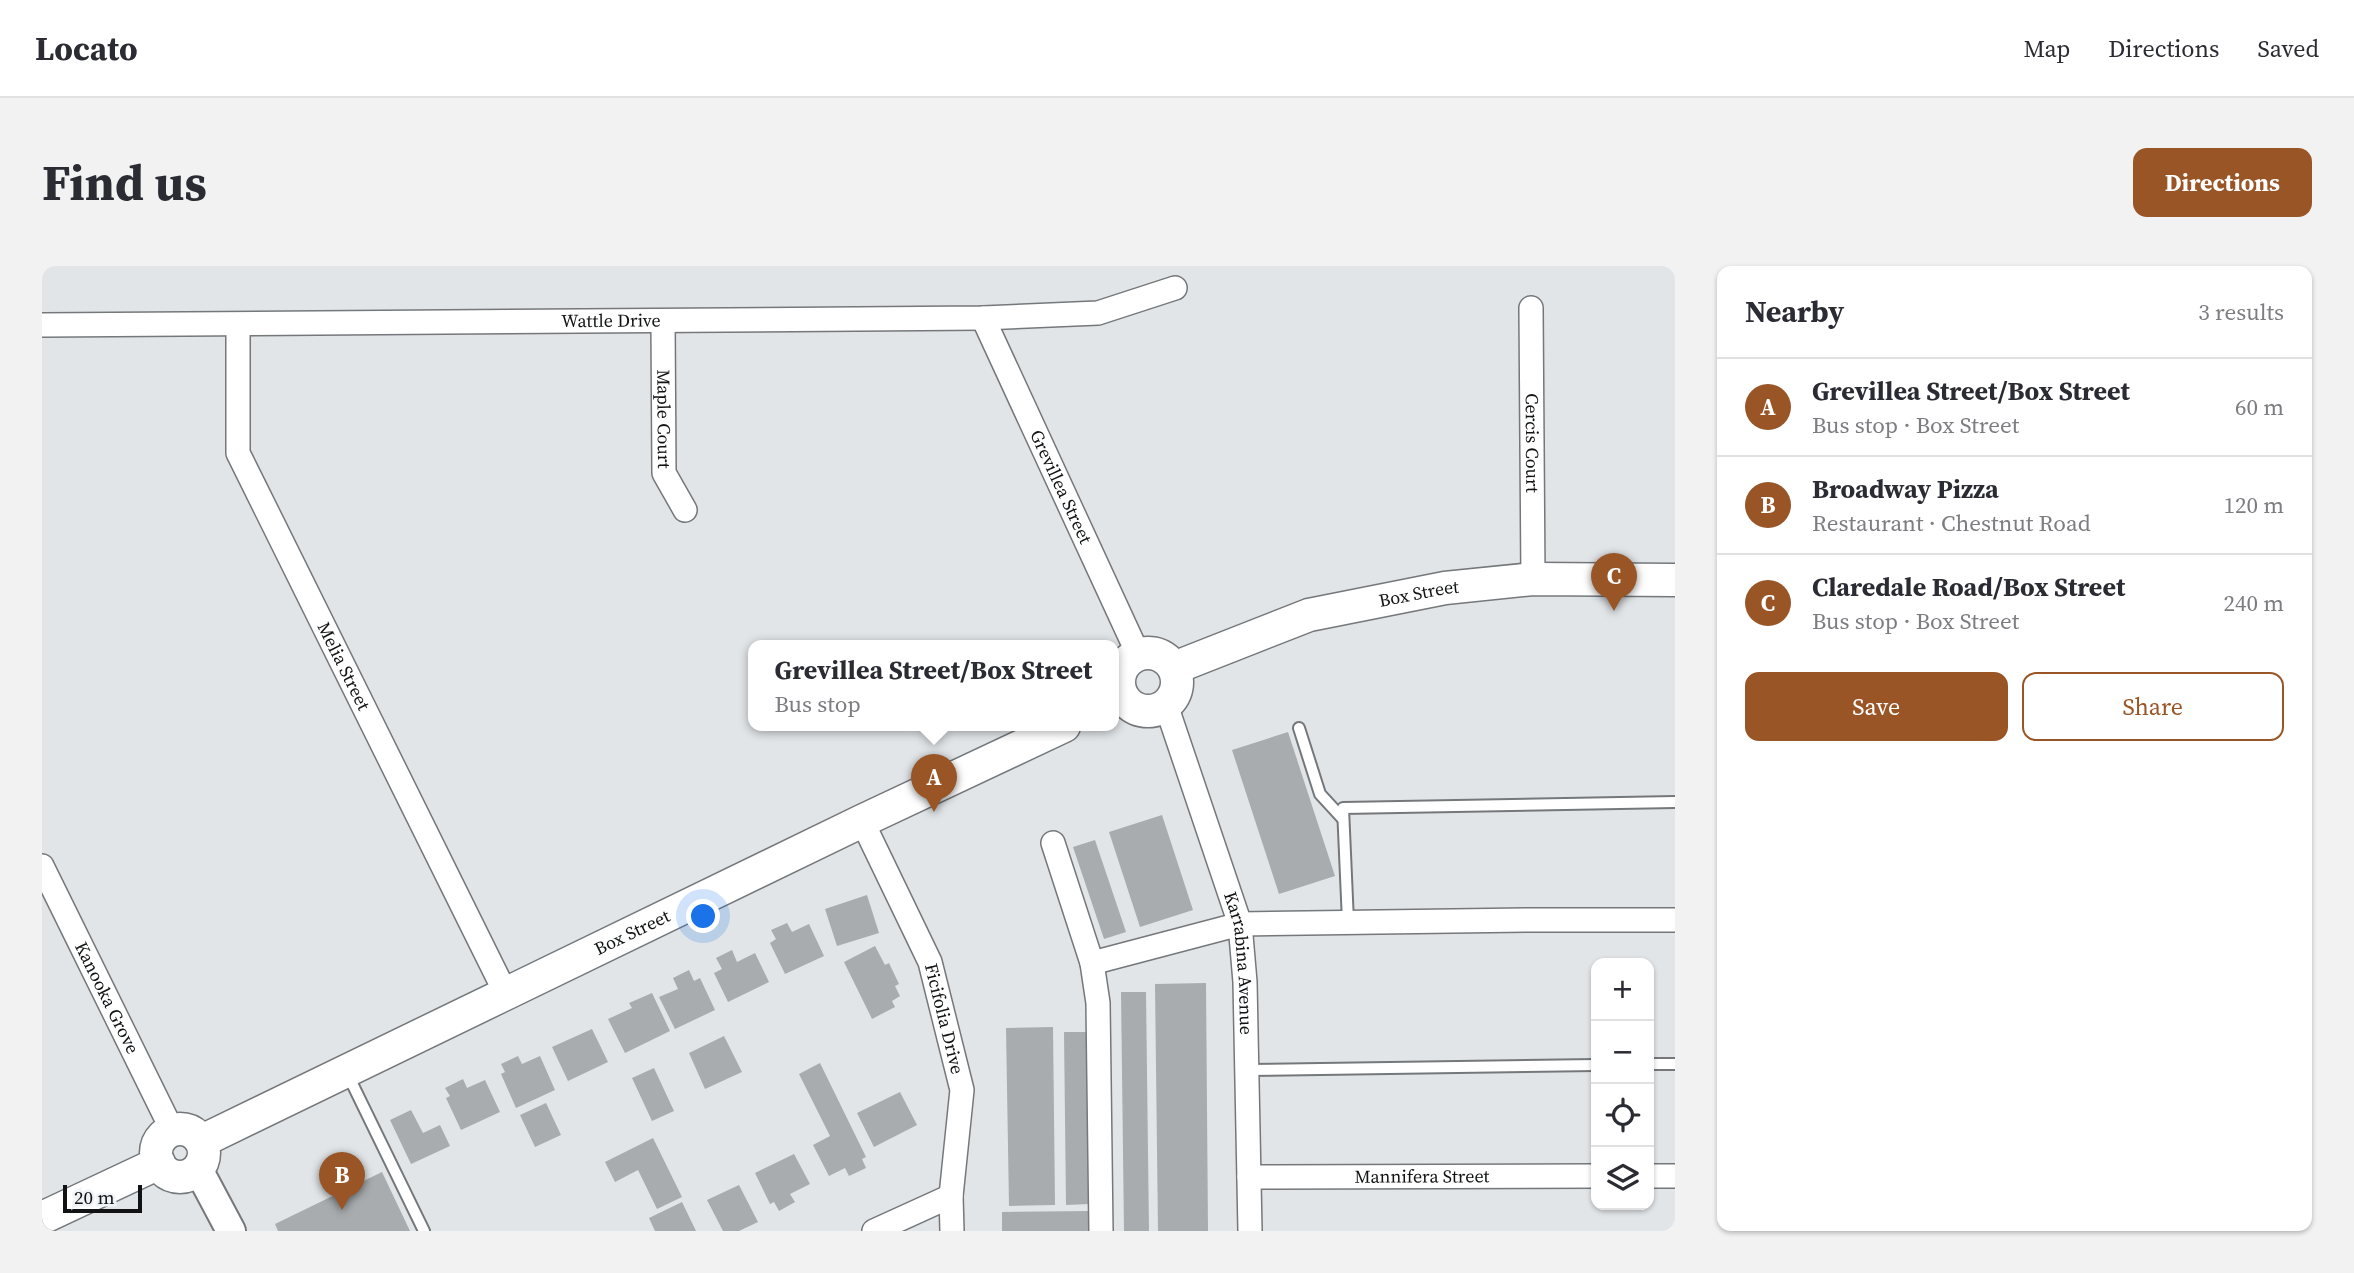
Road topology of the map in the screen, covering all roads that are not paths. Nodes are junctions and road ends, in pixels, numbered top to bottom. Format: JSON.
{"nodes":[{"id":1,"x":1175,"y":288,"type":"dead end"},
{"id":2,"x":1531,"y":307,"type":"dead end"},
{"id":3,"x":983,"y":318,"type":"junction"},
{"id":4,"x":663,"y":321,"type":"junction"},
{"id":5,"x":42,"y":325,"type":"edge"},
{"id":6,"x":238,"y":325,"type":"junction"},
{"id":7,"x":685,"y":510,"type":"dead end"},
{"id":8,"x":1533,"y":579,"type":"junction"},
{"id":9,"x":1675,"y":580,"type":"edge"},
{"id":10,"x":1138,"y":654,"type":"junction"},
{"id":11,"x":1174,"y":668,"type":"junction"},
{"id":12,"x":1119,"y":677,"type":"edge"},
{"id":13,"x":1119,"y":700,"type":"edge"},
{"id":14,"x":1166,"y":705,"type":"junction"},
{"id":15,"x":1299,"y":728,"type":"dead end"},
{"id":16,"x":1052,"y":731,"type":"edge"},
{"id":17,"x":1675,"y":802,"type":"edge"},
{"id":18,"x":1343,"y":819,"type":"junction"},
{"id":19,"x":862,"y":821,"type":"junction"},
{"id":20,"x":1053,"y":843,"type":"dead end"},
{"id":21,"x":42,"y":866,"type":"edge"},
{"id":22,"x":1675,"y":920,"type":"edge"},
{"id":23,"x":1348,"y":922,"type":"junction"},
{"id":24,"x":1240,"y":924,"type":"junction"},
{"id":25,"x":1092,"y":963,"type":"junction"},
{"id":26,"x":506,"y":994,"type":"junction"},
{"id":27,"x":1675,"y":1063,"type":"edge"},
{"id":28,"x":1654,"y":1064,"type":"edge"},
{"id":29,"x":1591,"y":1065,"type":"edge"},
{"id":30,"x":1246,"y":1070,"type":"junction"},
{"id":31,"x":346,"y":1071,"type":"junction"},
{"id":32,"x":172,"y":1129,"type":"junction"},
{"id":33,"x":200,"y":1155,"type":"junction"},
{"id":34,"x":159,"y":1163,"type":"junction"},
{"id":35,"x":1591,"y":1176,"type":"edge"},
{"id":36,"x":1654,"y":1176,"type":"edge"},
{"id":37,"x":1675,"y":1176,"type":"edge"},
{"id":38,"x":1249,"y":1177,"type":"junction"},
{"id":39,"x":951,"y":1196,"type":"junction"},
{"id":40,"x":42,"y":1218,"type":"edge"},
{"id":41,"x":232,"y":1231,"type":"edge"},
{"id":42,"x":424,"y":1231,"type":"edge"},
{"id":43,"x":874,"y":1231,"type":"edge"},
{"id":44,"x":952,"y":1231,"type":"edge"},
{"id":45,"x":1101,"y":1231,"type":"edge"},
{"id":46,"x":1250,"y":1231,"type":"edge"}],
"edges":[{"from":1,"to":3,"type":"street","name":"Wattle Drive"},
{"from":2,"to":8,"type":"street","name":"Cercis Court"},
{"from":3,"to":4,"type":"street","name":"Wattle Drive"},
{"from":3,"to":10,"type":"street","name":"Grevillea Street"},
{"from":4,"to":6,"type":"street","name":"Wattle Drive"},
{"from":4,"to":7,"type":"street","name":"Maple Court"},
{"from":5,"to":6,"type":"street","name":"Wattle Drive"},
{"from":6,"to":26,"type":"street","name":"Melia Street"},
{"from":8,"to":9,"type":"main road","name":"Box Street"},
{"from":8,"to":11,"type":"main road","name":"Box Street"},
{"from":10,"to":11,"type":"main road"},
{"from":10,"to":12,"type":"main road"},
{"from":11,"to":14,"type":"main road"},
{"from":13,"to":14,"type":"main road"},
{"from":14,"to":24,"type":"street","name":"Karrabina Avenue"},
{"from":15,"to":18,"type":"lane"},
{"from":16,"to":19,"type":"main road","name":"Box Street"},
{"from":17,"to":18,"type":"lane"},
{"from":18,"to":23,"type":"lane"},
{"from":19,"to":26,"type":"main road","name":"Box Street"},
{"from":19,"to":39,"type":"street","name":"Ficifolia Drive"},
{"from":20,"to":25,"type":"street"},
{"from":21,"to":32,"type":"street","name":"Kanooka Grove"},
{"from":22,"to":23,"type":"street"},
{"from":23,"to":24,"type":"street"},
{"from":24,"to":25,"type":"street"},
{"from":24,"to":30,"type":"street","name":"Karrabina Avenue"},
{"from":25,"to":45,"type":"street"},
{"from":26,"to":31,"type":"main road","name":"Box Street"},
{"from":27,"to":28,"type":"lane"},
{"from":29,"to":30,"type":"lane"},
{"from":30,"to":38,"type":"street","name":"Karrabina Avenue"},
{"from":31,"to":33,"type":"main road","name":"Box Street"},
{"from":31,"to":42,"type":"lane"},
{"from":32,"to":33,"type":"main road"},
{"from":32,"to":34,"type":"main road"},
{"from":33,"to":34,"type":"main road"},
{"from":33,"to":41,"type":"street"},
{"from":34,"to":40,"type":"main road"},
{"from":35,"to":38,"type":"street","name":"Mannifera Street"},
{"from":36,"to":37,"type":"street"},
{"from":38,"to":46,"type":"street","name":"Karrabina Avenue"},
{"from":39,"to":43,"type":"street"},
{"from":39,"to":44,"type":"street","name":"Ficifolia Drive"}]}
